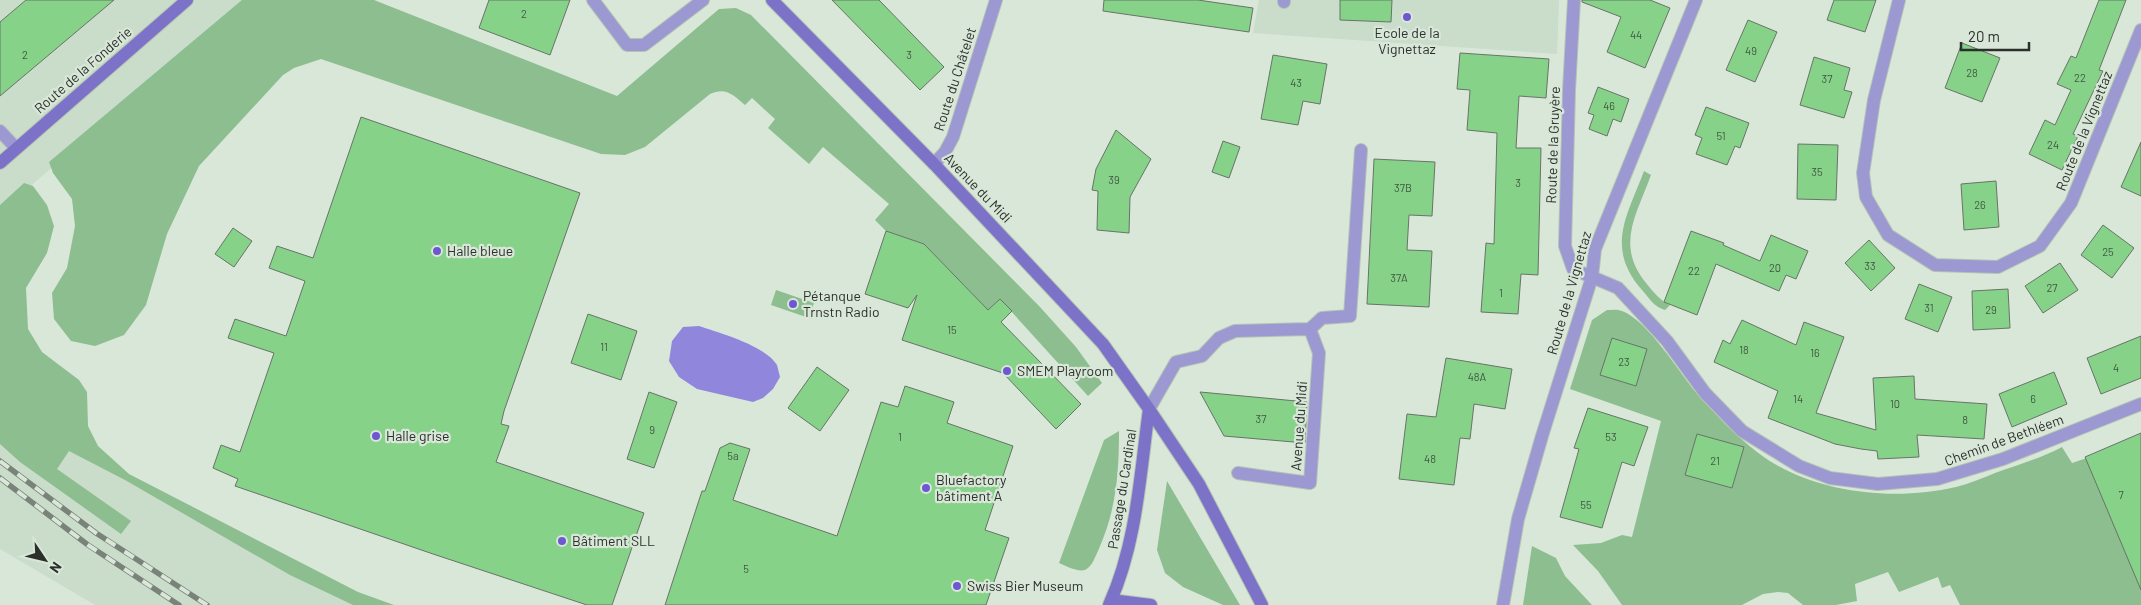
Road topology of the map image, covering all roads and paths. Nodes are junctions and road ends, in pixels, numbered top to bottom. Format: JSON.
{"nodes":[{"id":1,"x":187,"y":0,"type":"edge"},
{"id":2,"x":593,"y":0,"type":"edge"},
{"id":3,"x":704,"y":0,"type":"edge"},
{"id":4,"x":772,"y":0,"type":"edge"},
{"id":5,"x":996,"y":0,"type":"edge"},
{"id":6,"x":1574,"y":0,"type":"edge"},
{"id":7,"x":1696,"y":0,"type":"edge"},
{"id":8,"x":1899,"y":0,"type":"edge"},
{"id":9,"x":2141,"y":30,"type":"edge"},
{"id":10,"x":0,"y":130,"type":"edge"},
{"id":11,"x":16,"y":148,"type":"junction"},
{"id":12,"x":1361,"y":150,"type":"dead end"},
{"id":13,"x":0,"y":163,"type":"edge"},
{"id":14,"x":934,"y":164,"type":"junction"},
{"id":15,"x":1592,"y":277,"type":"junction"},
{"id":16,"x":1310,"y":328,"type":"junction"},
{"id":17,"x":2141,"y":404,"type":"edge"},
{"id":18,"x":1149,"y":409,"type":"junction"},
{"id":19,"x":1238,"y":473,"type":"dead end"},
{"id":20,"x":1110,"y":603,"type":"edge"},
{"id":21,"x":1151,"y":605,"type":"edge"},
{"id":22,"x":1262,"y":605,"type":"edge"},
{"id":23,"x":1503,"y":605,"type":"edge"}],
"edges":[{"from":1,"to":11,"type":"main road","name":"Route de la Fonderie"},
{"from":2,"to":3,"type":"street"},
{"from":4,"to":14,"type":"main road","name":"Avenue du Midi"},
{"from":5,"to":14,"type":"street","name":"Route du Châtelet"},
{"from":6,"to":15,"type":"street","name":"Route de la Gruyère"},
{"from":7,"to":15,"type":"street","name":"Route de la Vignettaz"},
{"from":8,"to":9,"type":"street","name":"Route de la Vignettaz"},
{"from":10,"to":11,"type":"street"},
{"from":11,"to":13,"type":"main road","name":"Route de la Fonderie"},
{"from":12,"to":16,"type":"street"},
{"from":14,"to":18,"type":"main road","name":"Avenue du Midi"},
{"from":15,"to":17,"type":"street","name":"Chemin de Bethléem"},
{"from":15,"to":23,"type":"street","name":"Route de la Vignettaz"},
{"from":16,"to":18,"type":"street"},
{"from":16,"to":19,"type":"street","name":"Avenue du Midi"},
{"from":18,"to":20,"type":"main road","name":"Passage du Cardinal"},
{"from":18,"to":22,"type":"main road","name":"Avenue du Midi"},
{"from":20,"to":21,"type":"main road","name":"Passage du Cardinal"}]}
